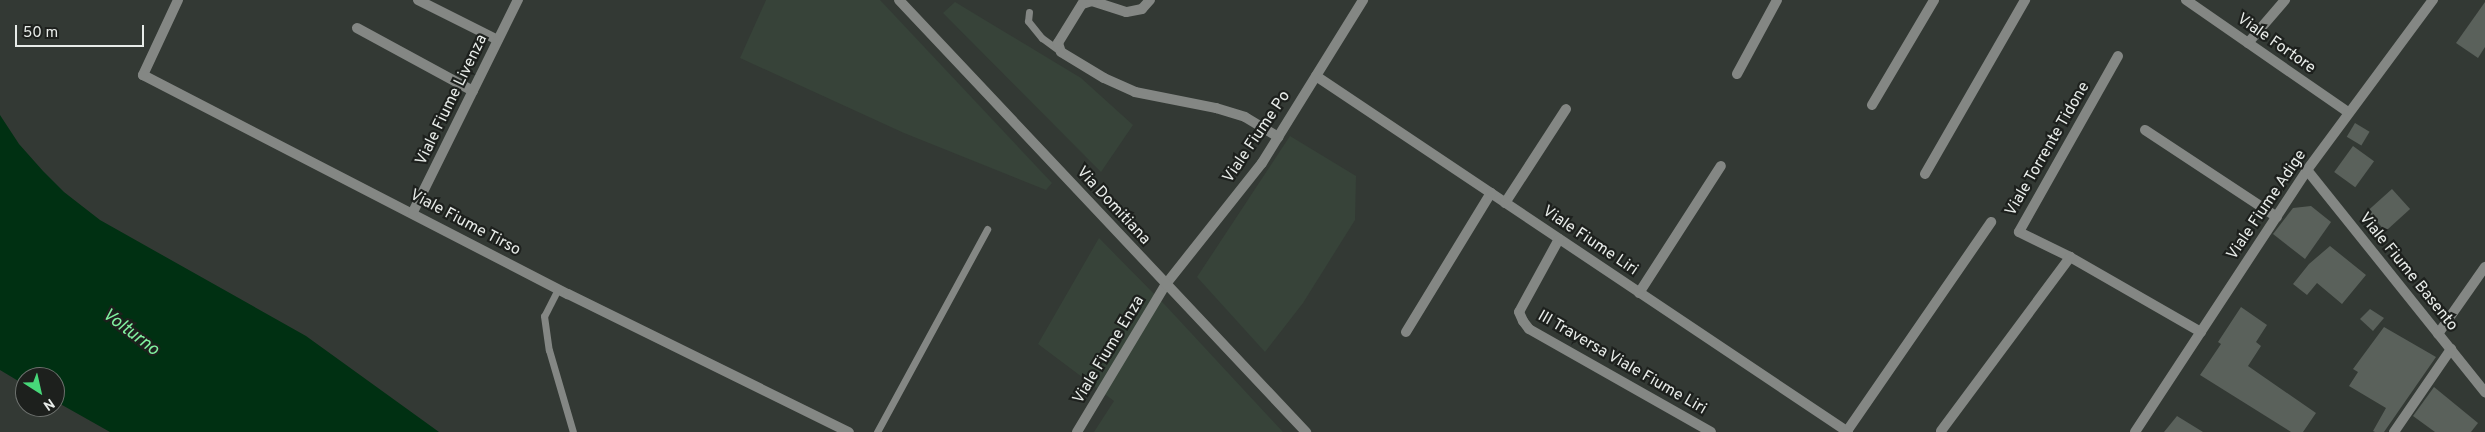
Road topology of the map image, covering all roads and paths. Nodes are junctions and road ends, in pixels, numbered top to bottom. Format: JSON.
{"nodes":[{"id":1,"x":178,"y":0,"type":"edge"},
{"id":2,"x":418,"y":0,"type":"edge"},
{"id":3,"x":518,"y":0,"type":"edge"},
{"id":4,"x":898,"y":0,"type":"edge"},
{"id":5,"x":1150,"y":0,"type":"edge"},
{"id":6,"x":1363,"y":0,"type":"edge"},
{"id":7,"x":1777,"y":0,"type":"edge"},
{"id":8,"x":1934,"y":0,"type":"edge"},
{"id":9,"x":2025,"y":0,"type":"edge"},
{"id":10,"x":2186,"y":0,"type":"edge"},
{"id":11,"x":2285,"y":0,"type":"edge"},
{"id":12,"x":2433,"y":0,"type":"edge"},
{"id":13,"x":1029,"y":12,"type":"dead end"},
{"id":14,"x":357,"y":28,"type":"dead end"},
{"id":15,"x":498,"y":40,"type":"junction"},
{"id":16,"x":2248,"y":43,"type":"junction"},
{"id":17,"x":1061,"y":52,"type":"junction"},
{"id":18,"x":2118,"y":56,"type":"dead end"},
{"id":19,"x":1737,"y":74,"type":"dead end"},
{"id":20,"x":1316,"y":76,"type":"junction"},
{"id":21,"x":473,"y":91,"type":"junction"},
{"id":22,"x":1872,"y":105,"type":"dead end"},
{"id":23,"x":1566,"y":109,"type":"dead end"},
{"id":24,"x":2349,"y":113,"type":"junction"},
{"id":25,"x":2145,"y":130,"type":"dead end"},
{"id":26,"x":1278,"y":137,"type":"junction"},
{"id":27,"x":1721,"y":166,"type":"dead end"},
{"id":28,"x":2307,"y":170,"type":"junction"},
{"id":29,"x":1925,"y":174,"type":"dead end"},
{"id":30,"x":1491,"y":193,"type":"junction"},
{"id":31,"x":1505,"y":202,"type":"junction"},
{"id":32,"x":413,"y":212,"type":"junction"},
{"id":33,"x":2277,"y":217,"type":"junction"},
{"id":34,"x":1991,"y":222,"type":"dead end"},
{"id":35,"x":987,"y":229,"type":"dead end"},
{"id":36,"x":1560,"y":239,"type":"junction"},
{"id":37,"x":2070,"y":257,"type":"junction"},
{"id":38,"x":2485,"y":267,"type":"edge"},
{"id":39,"x":1166,"y":284,"type":"junction"},
{"id":40,"x":558,"y":289,"type":"junction"},
{"id":41,"x":1640,"y":292,"type":"junction"},
{"id":42,"x":1406,"y":332,"type":"dead end"},
{"id":43,"x":2200,"y":332,"type":"junction"},
{"id":44,"x":2438,"y":334,"type":"junction"},
{"id":45,"x":2451,"y":349,"type":"junction"},
{"id":46,"x":2485,"y":392,"type":"edge"},
{"id":47,"x":1941,"y":431,"type":"edge"},
{"id":48,"x":573,"y":432,"type":"edge"},
{"id":49,"x":850,"y":432,"type":"edge"},
{"id":50,"x":878,"y":432,"type":"edge"},
{"id":51,"x":1077,"y":432,"type":"edge"},
{"id":52,"x":1306,"y":432,"type":"edge"},
{"id":53,"x":1711,"y":432,"type":"edge"},
{"id":54,"x":1847,"y":432,"type":"edge"},
{"id":55,"x":2135,"y":432,"type":"edge"},
{"id":56,"x":2394,"y":432,"type":"edge"}],
"edges":[{"from":1,"to":32,"type":"street","name":"Viale Fiume Tirso"},
{"from":2,"to":15,"type":"street"},
{"from":3,"to":15,"type":"street","name":"Viale Fiume Livenza"},
{"from":4,"to":39,"type":"street","name":"Via Domitiana"},
{"from":5,"to":17,"type":"street"},
{"from":6,"to":20,"type":"street","name":"Viale Fiume Po"},
{"from":7,"to":19,"type":"street"},
{"from":8,"to":22,"type":"street"},
{"from":9,"to":29,"type":"street"},
{"from":10,"to":16,"type":"street","name":"Viale Fortore"},
{"from":11,"to":16,"type":"street"},
{"from":12,"to":24,"type":"street","name":"Viale Fiume Adige"},
{"from":13,"to":17,"type":"lane"},
{"from":14,"to":21,"type":"street"},
{"from":15,"to":21,"type":"street","name":"Viale Fiume Livenza"},
{"from":16,"to":24,"type":"street","name":"Viale Fortore"},
{"from":17,"to":26,"type":"street"},
{"from":18,"to":37,"type":"street","name":"Viale Torrente Tidone"},
{"from":20,"to":26,"type":"street","name":"Viale Fiume Po"},
{"from":20,"to":30,"type":"street","name":"Viale Fiume Liri"},
{"from":21,"to":32,"type":"street","name":"Viale Fiume Livenza"},
{"from":23,"to":31,"type":"street"},
{"from":24,"to":28,"type":"street","name":"Viale Fiume Adige"},
{"from":25,"to":33,"type":"street"},
{"from":26,"to":39,"type":"street","name":"Viale Fiume Po"},
{"from":27,"to":41,"type":"street"},
{"from":28,"to":33,"type":"street","name":"Viale Fiume Adige"},
{"from":28,"to":44,"type":"street","name":"Viale Fiume Basento"},
{"from":30,"to":31,"type":"street","name":"Viale Fiume Liri"},
{"from":30,"to":42,"type":"street"},
{"from":31,"to":36,"type":"street","name":"Viale Fiume Liri"},
{"from":32,"to":40,"type":"street","name":"Viale Fiume Tirso"},
{"from":33,"to":43,"type":"street","name":"Viale Fiume Adige"},
{"from":34,"to":54,"type":"street"},
{"from":35,"to":50,"type":"lane"},
{"from":36,"to":41,"type":"street","name":"Viale Fiume Liri"},
{"from":36,"to":53,"type":"street","name":"III Traversa Viale Fiume Liri"},
{"from":37,"to":43,"type":"street","name":"Viale Torrente Tidone"},
{"from":37,"to":47,"type":"street"},
{"from":38,"to":44,"type":"street"},
{"from":39,"to":51,"type":"street","name":"Viale Fiume Enza"},
{"from":39,"to":52,"type":"street","name":"Via Domitiana"},
{"from":40,"to":48,"type":"lane"},
{"from":40,"to":49,"type":"street","name":"Viale Fiume Tirso"},
{"from":41,"to":54,"type":"street","name":"Viale Fiume Liri"},
{"from":43,"to":55,"type":"street","name":"Viale Fiume Adige"},
{"from":44,"to":45,"type":"street","name":"Viale Fiume Basento"},
{"from":45,"to":46,"type":"street","name":"Viale Fiume Basento"},
{"from":45,"to":56,"type":"street"}]}
